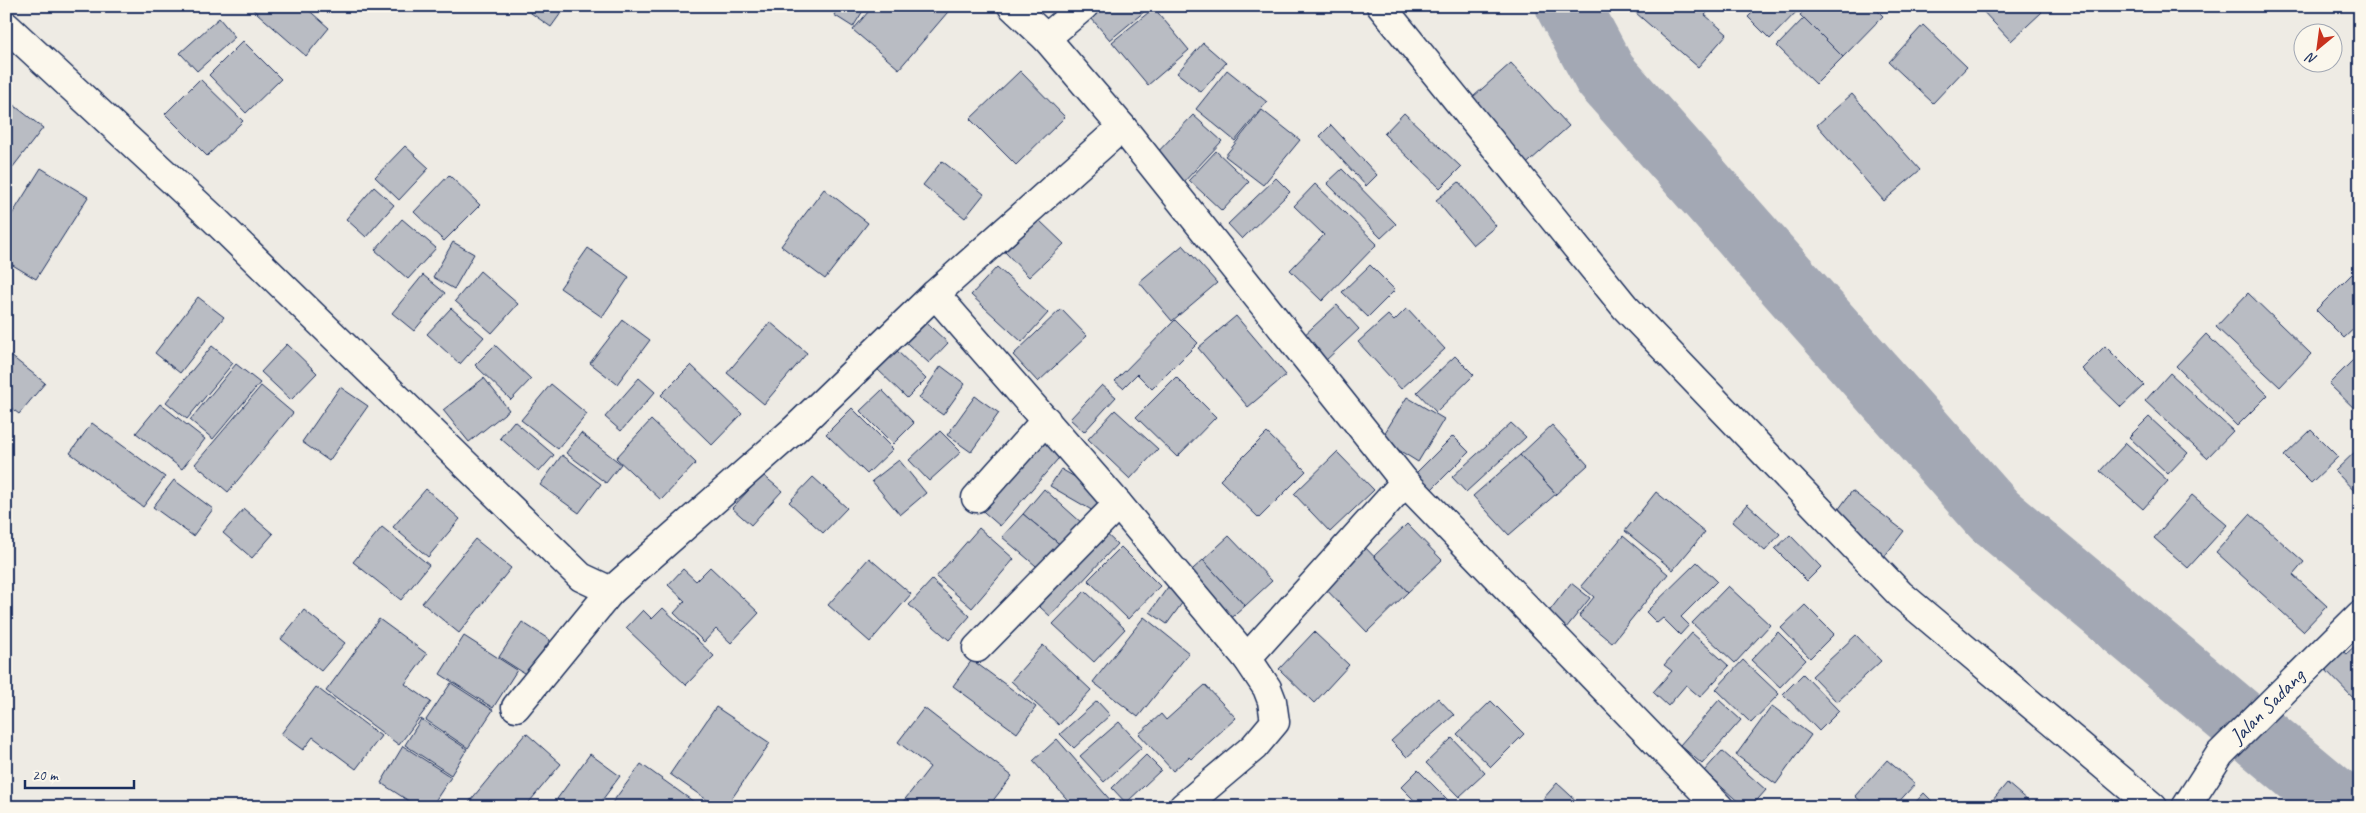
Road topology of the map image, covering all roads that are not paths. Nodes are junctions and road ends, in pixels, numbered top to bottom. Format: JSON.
{"nodes":[{"id":1,"x":1012,"y":6,"type":"edge"},
{"id":2,"x":1084,"y":6,"type":"edge"},
{"id":3,"x":1381,"y":6,"type":"edge"},
{"id":4,"x":6,"y":26,"type":"edge"},
{"id":5,"x":1046,"y":38,"type":"junction"},
{"id":6,"x":1122,"y":127,"type":"junction"},
{"id":7,"x":935,"y":294,"type":"junction"},
{"id":8,"x":1046,"y":420,"type":"junction"},
{"id":9,"x":1405,"y":482,"type":"junction"},
{"id":10,"x":976,"y":498,"type":"dead end"},
{"id":11,"x":1118,"y":504,"type":"junction"},
{"id":12,"x":611,"y":591,"type":"junction"},
{"id":13,"x":2360,"y":615,"type":"edge"},
{"id":14,"x":977,"y":648,"type":"dead end"},
{"id":15,"x":1247,"y":658,"type":"junction"},
{"id":16,"x":516,"y":707,"type":"dead end"},
{"id":17,"x":1183,"y":807,"type":"edge"},
{"id":18,"x":1719,"y":807,"type":"edge"},
{"id":19,"x":2153,"y":807,"type":"edge"},
{"id":20,"x":2186,"y":807,"type":"edge"}],
"edges":[{"from":1,"to":5,"type":"street"},
{"from":2,"to":5,"type":"street"},
{"from":3,"to":19,"type":"street"},
{"from":4,"to":12,"type":"street"},
{"from":5,"to":6,"type":"street"},
{"from":6,"to":7,"type":"street"},
{"from":6,"to":9,"type":"street"},
{"from":7,"to":8,"type":"street"},
{"from":7,"to":12,"type":"street"},
{"from":8,"to":10,"type":"street"},
{"from":8,"to":11,"type":"street"},
{"from":9,"to":15,"type":"street"},
{"from":9,"to":18,"type":"street"},
{"from":11,"to":14,"type":"street"},
{"from":11,"to":15,"type":"street"},
{"from":12,"to":16,"type":"street"},
{"from":13,"to":20,"type":"street","name":"Jalan Sadang"},
{"from":15,"to":17,"type":"street"}]}
